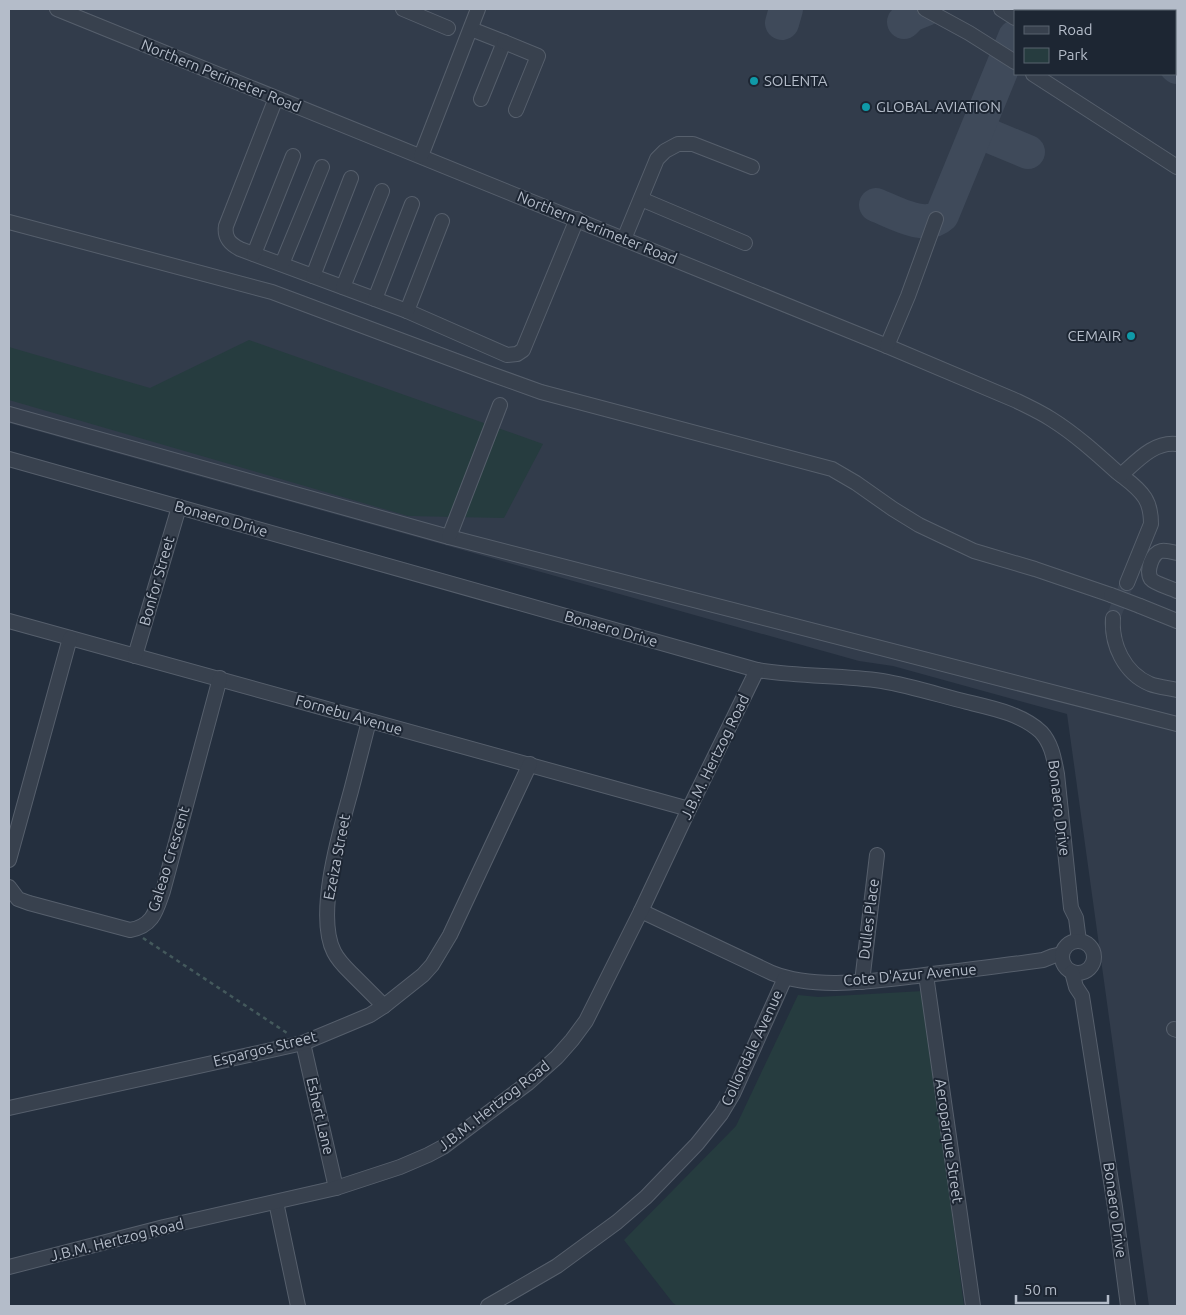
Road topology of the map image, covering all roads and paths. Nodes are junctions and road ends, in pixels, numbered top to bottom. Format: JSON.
{"nodes":[{"id":1,"x":57,"y":9,"type":"edge"},
{"id":2,"x":403,"y":9,"type":"edge"},
{"id":3,"x":478,"y":9,"type":"edge"},
{"id":4,"x":925,"y":9,"type":"edge"},
{"id":5,"x":1001,"y":9,"type":"edge"},
{"id":6,"x":1014,"y":17,"type":"edge"},
{"id":7,"x":448,"y":28,"type":"dead end"},
{"id":8,"x":471,"y":29,"type":"junction"},
{"id":9,"x":504,"y":42,"type":"junction"},
{"id":10,"x":1014,"y":61,"type":"edge"},
{"id":11,"x":1035,"y":75,"type":"edge"},
{"id":12,"x":276,"y":98,"type":"junction"},
{"id":13,"x":482,"y":99,"type":"dead end"},
{"id":14,"x":516,"y":110,"type":"dead end"},
{"id":15,"x":293,"y":156,"type":"dead end"},
{"id":16,"x":420,"y":156,"type":"junction"},
{"id":17,"x":322,"y":167,"type":"dead end"},
{"id":18,"x":752,"y":167,"type":"dead end"},
{"id":19,"x":1177,"y":167,"type":"edge"},
{"id":20,"x":351,"y":178,"type":"dead end"},
{"id":21,"x":382,"y":191,"type":"dead end"},
{"id":22,"x":641,"y":199,"type":"junction"},
{"id":23,"x":412,"y":204,"type":"dead end"},
{"id":24,"x":577,"y":219,"type":"junction"},
{"id":25,"x":936,"y":219,"type":"dead end"},
{"id":26,"x":9,"y":222,"type":"edge"},
{"id":27,"x":442,"y":222,"type":"dead end"},
{"id":28,"x":624,"y":239,"type":"junction"},
{"id":29,"x":746,"y":243,"type":"dead end"},
{"id":30,"x":254,"y":254,"type":"junction"},
{"id":31,"x":282,"y":264,"type":"junction"},
{"id":32,"x":312,"y":276,"type":"junction"},
{"id":33,"x":343,"y":287,"type":"junction"},
{"id":34,"x":374,"y":299,"type":"junction"},
{"id":35,"x":407,"y":312,"type":"junction"},
{"id":36,"x":887,"y":346,"type":"junction"},
{"id":37,"x":500,"y":405,"type":"dead end"},
{"id":38,"x":9,"y":414,"type":"edge"},
{"id":39,"x":1177,"y":442,"type":"edge"},
{"id":40,"x":9,"y":459,"type":"edge"},
{"id":41,"x":1121,"y":474,"type":"junction"},
{"id":42,"x":179,"y":507,"type":"junction"},
{"id":43,"x":449,"y":537,"type":"junction"},
{"id":44,"x":1177,"y":553,"type":"edge"},
{"id":45,"x":1127,"y":583,"type":"tunnel mouth"},
{"id":46,"x":1177,"y":591,"type":"edge"},
{"id":47,"x":1113,"y":618,"type":"tunnel mouth"},
{"id":48,"x":9,"y":621,"type":"edge"},
{"id":49,"x":1177,"y":621,"type":"edge"},
{"id":50,"x":70,"y":638,"type":"junction"},
{"id":51,"x":135,"y":656,"type":"junction"},
{"id":52,"x":757,"y":670,"type":"junction"},
{"id":53,"x":220,"y":678,"type":"junction"},
{"id":54,"x":1177,"y":690,"type":"edge"},
{"id":55,"x":370,"y":720,"type":"junction"},
{"id":56,"x":1177,"y":724,"type":"edge"},
{"id":57,"x":530,"y":764,"type":"junction"},
{"id":58,"x":689,"y":809,"type":"junction"},
{"id":59,"x":877,"y":855,"type":"dead end"},
{"id":60,"x":9,"y":860,"type":"edge"},
{"id":61,"x":9,"y":887,"type":"edge"},
{"id":62,"x":641,"y":911,"type":"junction"},
{"id":63,"x":130,"y":930,"type":"junction"},
{"id":64,"x":1072,"y":958,"type":"junction"},
{"id":65,"x":926,"y":975,"type":"junction"},
{"id":66,"x":785,"y":978,"type":"junction"},
{"id":67,"x":862,"y":982,"type":"junction"},
{"id":68,"x":384,"y":1006,"type":"junction"},
{"id":69,"x":303,"y":1043,"type":"junction"},
{"id":70,"x":9,"y":1108,"type":"edge"},
{"id":71,"x":336,"y":1188,"type":"junction"},
{"id":72,"x":276,"y":1202,"type":"junction"},
{"id":73,"x":9,"y":1267,"type":"edge"},
{"id":74,"x":298,"y":1306,"type":"edge"},
{"id":75,"x":488,"y":1306,"type":"edge"},
{"id":76,"x":973,"y":1306,"type":"edge"},
{"id":77,"x":1128,"y":1306,"type":"edge"}],
"edges":[{"from":1,"to":12,"type":"street","name":"Northern Perimeter Road"},
{"from":2,"to":7,"type":"street"},
{"from":3,"to":8,"type":"street"},
{"from":4,"to":10,"type":"street"},
{"from":5,"to":6,"type":"street"},
{"from":8,"to":9,"type":"street"},
{"from":8,"to":16,"type":"street"},
{"from":9,"to":13,"type":"street"},
{"from":9,"to":14,"type":"street"},
{"from":11,"to":19,"type":"street"},
{"from":12,"to":16,"type":"street","name":"Northern Perimeter Road"},
{"from":12,"to":30,"type":"street"},
{"from":15,"to":30,"type":"street"},
{"from":16,"to":24,"type":"street","name":"Northern Perimeter Road"},
{"from":17,"to":31,"type":"street"},
{"from":18,"to":22,"type":"street"},
{"from":20,"to":32,"type":"street"},
{"from":21,"to":33,"type":"street"},
{"from":22,"to":28,"type":"street"},
{"from":22,"to":29,"type":"street"},
{"from":23,"to":34,"type":"street"},
{"from":24,"to":28,"type":"street","name":"Northern Perimeter Road"},
{"from":24,"to":35,"type":"street"},
{"from":25,"to":36,"type":"street"},
{"from":26,"to":49,"type":"street","bridge":true},
{"from":27,"to":35,"type":"street"},
{"from":28,"to":36,"type":"street","name":"Northern Perimeter Road"},
{"from":30,"to":31,"type":"street"},
{"from":31,"to":32,"type":"street"},
{"from":32,"to":33,"type":"street"},
{"from":33,"to":34,"type":"street"},
{"from":34,"to":35,"type":"street"},
{"from":36,"to":41,"type":"street","name":"Northern Perimeter Road"},
{"from":37,"to":43,"type":"street"},
{"from":38,"to":43,"type":"street"},
{"from":39,"to":41,"type":"street"},
{"from":40,"to":42,"type":"street","name":"Bonaero Drive"},
{"from":41,"to":45,"type":"street","name":"Northern Perimeter Road"},
{"from":42,"to":51,"type":"street","name":"Bonfor Street"},
{"from":42,"to":52,"type":"street","name":"Bonaero Drive"},
{"from":43,"to":56,"type":"street"},
{"from":44,"to":46,"type":"street"},
{"from":47,"to":54,"type":"street"},
{"from":48,"to":50,"type":"street","name":"Fornebu Avenue"},
{"from":50,"to":51,"type":"street","name":"Fornebu Avenue"},
{"from":50,"to":60,"type":"street"},
{"from":51,"to":53,"type":"street","name":"Fornebu Avenue"},
{"from":52,"to":58,"type":"street","name":"J.B.M. Hertzog Road"},
{"from":52,"to":64,"type":"street","name":"Bonaero Drive"},
{"from":53,"to":55,"type":"street","name":"Fornebu Avenue"},
{"from":53,"to":63,"type":"street","name":"Galeao Crescent"},
{"from":55,"to":57,"type":"street","name":"Fornebu Avenue"},
{"from":55,"to":68,"type":"street","name":"Ezeiza Street"},
{"from":57,"to":58,"type":"street","name":"Fornebu Avenue"},
{"from":57,"to":68,"type":"street","name":"Espargos Street"},
{"from":58,"to":62,"type":"street","name":"J.B.M. Hertzog Road"},
{"from":59,"to":67,"type":"street","name":"Dulles Place"},
{"from":61,"to":63,"type":"street"},
{"from":62,"to":66,"type":"street","name":"Cote D'Azur Avenue"},
{"from":62,"to":71,"type":"street","name":"J.B.M. Hertzog Road"},
{"from":63,"to":69,"type":"path"},
{"from":64,"to":65,"type":"street","name":"Cote D'Azur Avenue"},
{"from":64,"to":77,"type":"street","name":"Bonaero Drive"},
{"from":65,"to":67,"type":"street","name":"Cote D'Azur Avenue"},
{"from":65,"to":76,"type":"street","name":"Aeroparque Street"},
{"from":66,"to":67,"type":"street","name":"Cote D'Azur Avenue"},
{"from":66,"to":75,"type":"street","name":"Collondale Avenue"},
{"from":68,"to":69,"type":"street","name":"Espargos Street"},
{"from":69,"to":70,"type":"street","name":"Espargos Street"},
{"from":69,"to":71,"type":"street","name":"Eshert Lane"},
{"from":71,"to":72,"type":"street","name":"J.B.M. Hertzog Road"},
{"from":72,"to":73,"type":"street","name":"J.B.M. Hertzog Road"},
{"from":72,"to":74,"type":"street"}]}
